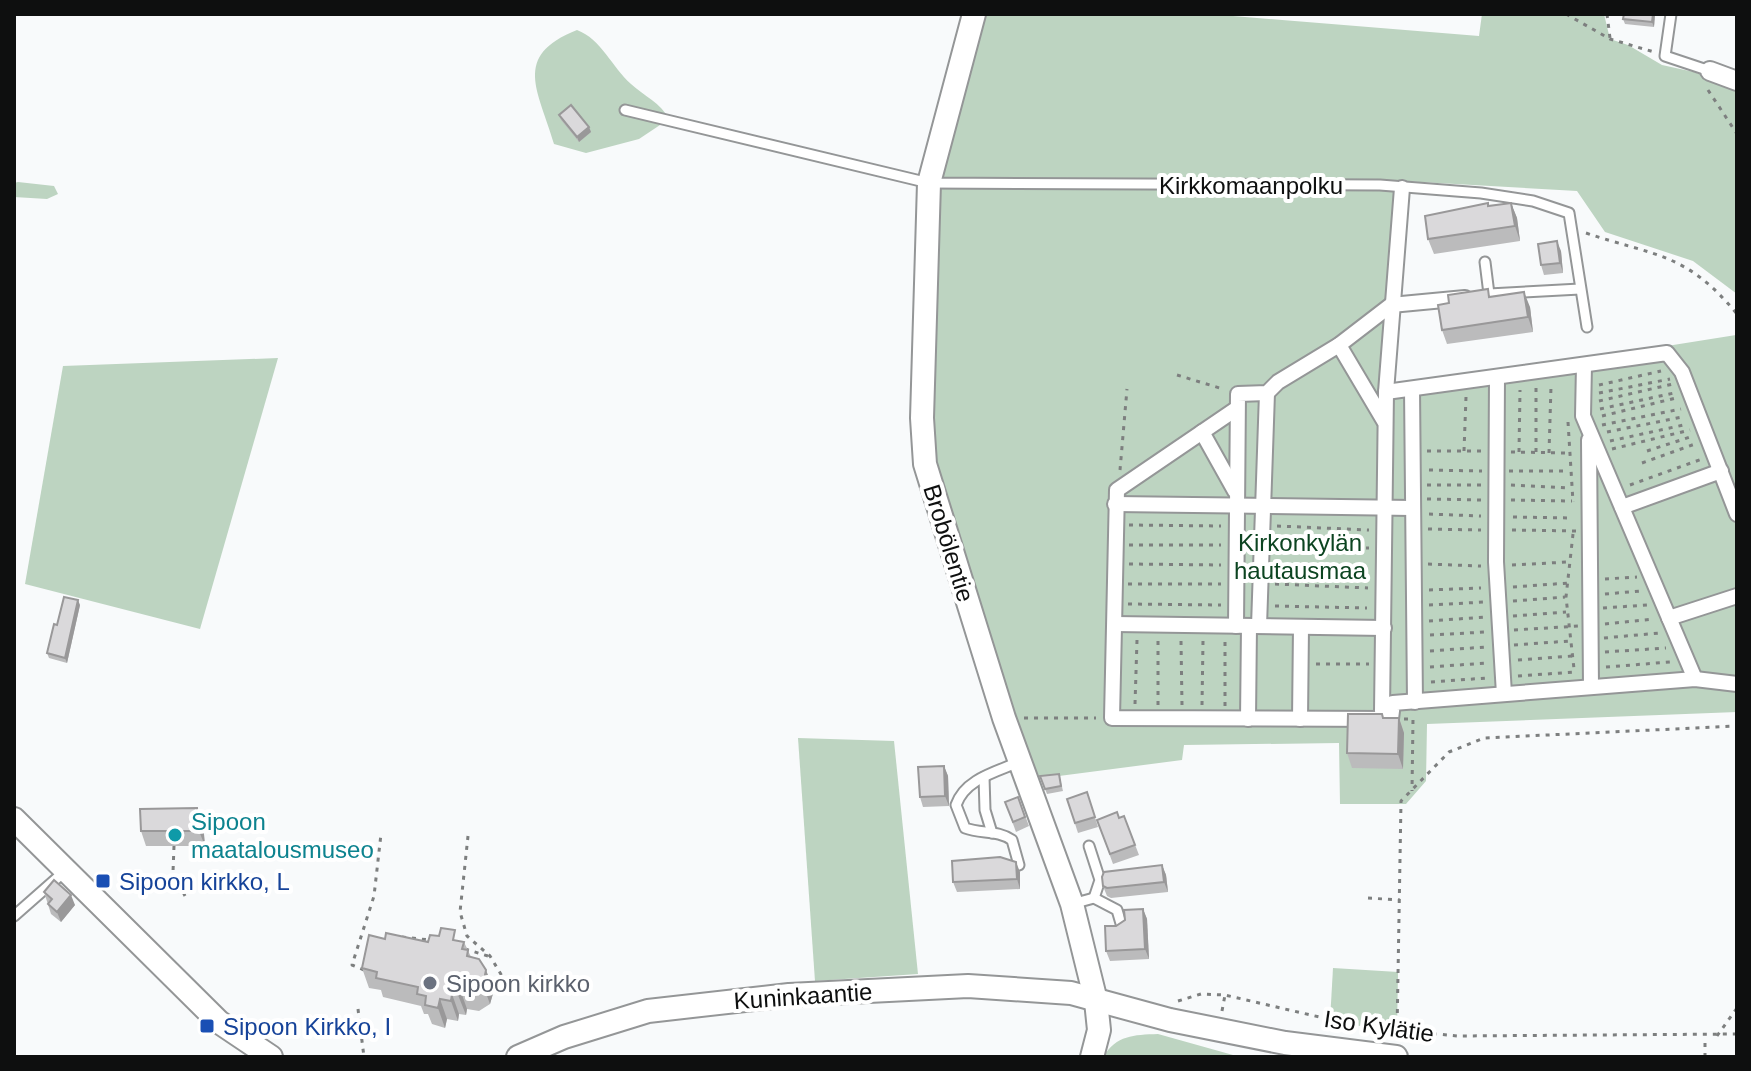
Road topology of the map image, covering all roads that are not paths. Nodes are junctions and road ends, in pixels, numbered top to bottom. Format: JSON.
{"nodes":[{"id":1,"x":974,"y":14,"type":"edge"},
{"id":2,"x":1671,"y":14,"type":"edge"},
{"id":3,"x":1710,"y":71,"type":"joint"},
{"id":4,"x":1737,"y":81,"type":"edge"},
{"id":5,"x":625,"y":110,"type":"dead end"},
{"id":6,"x":929,"y":183,"type":"junction"},
{"id":7,"x":1402,"y":188,"type":"junction"},
{"id":8,"x":1485,"y":262,"type":"dead end"},
{"id":9,"x":1580,"y":289,"type":"junction"},
{"id":10,"x":1489,"y":294,"type":"junction"},
{"id":11,"x":1391,"y":305,"type":"junction"},
{"id":12,"x":1587,"y":327,"type":"dead end"},
{"id":13,"x":1339,"y":345,"type":"junction"},
{"id":14,"x":1584,"y":365,"type":"junction"},
{"id":15,"x":1497,"y":377,"type":"junction"},
{"id":16,"x":1412,"y":389,"type":"junction"},
{"id":17,"x":1386,"y":392,"type":"junction"},
{"id":18,"x":1267,"y":393,"type":"junction"},
{"id":19,"x":1237,"y":402,"type":"junction"},
{"id":20,"x":1386,"y":424,"type":"junction"},
{"id":21,"x":1598,"y":429,"type":"junction"},
{"id":22,"x":1202,"y":432,"type":"junction"},
{"id":23,"x":1721,"y":471,"type":"junction"},
{"id":24,"x":1116,"y":497,"type":"junction"},
{"id":25,"x":1237,"y":501,"type":"junction"},
{"id":26,"x":1261,"y":507,"type":"junction"},
{"id":27,"x":1622,"y":507,"type":"junction"},
{"id":28,"x":1412,"y":508,"type":"junction"},
{"id":29,"x":1386,"y":510,"type":"junction"},
{"id":30,"x":1737,"y":514,"type":"edge"},
{"id":31,"x":1737,"y":596,"type":"edge"},
{"id":32,"x":1663,"y":604,"type":"junction"},
{"id":33,"x":1115,"y":624,"type":"junction"},
{"id":34,"x":1242,"y":626,"type":"junction"},
{"id":35,"x":1301,"y":627,"type":"junction"},
{"id":36,"x":1384,"y":628,"type":"junction"},
{"id":37,"x":1695,"y":679,"type":"junction"},
{"id":38,"x":1737,"y":684,"type":"edge"},
{"id":39,"x":1584,"y":688,"type":"junction"},
{"id":40,"x":1504,"y":694,"type":"junction"},
{"id":41,"x":1415,"y":702,"type":"junction"},
{"id":42,"x":1248,"y":719,"type":"junction"},
{"id":43,"x":1300,"y":719,"type":"junction"},
{"id":44,"x":1391,"y":719,"type":"junction"},
{"id":45,"x":1021,"y":762,"type":"junction"},
{"id":46,"x":984,"y":777,"type":"junction"},
{"id":47,"x":14,"y":819,"type":"edge"},
{"id":48,"x":992,"y":833,"type":"junction"},
{"id":49,"x":1089,"y":846,"type":"dead end"},
{"id":50,"x":1019,"y":865,"type":"edge"},
{"id":51,"x":67,"y":869,"type":"junction"},
{"id":52,"x":1094,"y":898,"type":"junction"},
{"id":53,"x":1072,"y":904,"type":"junction"},
{"id":54,"x":14,"y":916,"type":"edge"},
{"id":55,"x":1122,"y":927,"type":"edge"},
{"id":56,"x":1096,"y":1001,"type":"junction"},
{"id":57,"x":271,"y":1057,"type":"edge"},
{"id":58,"x":518,"y":1057,"type":"edge"},
{"id":59,"x":1092,"y":1057,"type":"edge"},
{"id":60,"x":1396,"y":1057,"type":"edge"}],
"edges":[{"from":1,"to":6,"type":"street","name":"Brobölentie"},
{"from":2,"to":3,"type":"lane"},
{"from":3,"to":4,"type":"street"},
{"from":5,"to":6,"type":"lane","name":"Kirkkomaanpolku"},
{"from":6,"to":7,"type":"lane","name":"Kirkkomaanpolku"},
{"from":6,"to":45,"type":"street","name":"Brobölentie"},
{"from":7,"to":9,"type":"lane","name":"Kirkkomaanpolku"},
{"from":7,"to":11,"type":"street"},
{"from":8,"to":10,"type":"lane"},
{"from":9,"to":10,"type":"lane"},
{"from":9,"to":12,"type":"lane"},
{"from":10,"to":11,"type":"street"},
{"from":11,"to":13,"type":"street"},
{"from":11,"to":17,"type":"street"},
{"from":13,"to":18,"type":"street"},
{"from":13,"to":20,"type":"street"},
{"from":14,"to":15,"type":"street"},
{"from":14,"to":21,"type":"street"},
{"from":14,"to":23,"type":"street"},
{"from":15,"to":16,"type":"street"},
{"from":15,"to":40,"type":"street"},
{"from":16,"to":17,"type":"street"},
{"from":16,"to":28,"type":"street"},
{"from":17,"to":20,"type":"street"},
{"from":18,"to":19,"type":"street"},
{"from":18,"to":26,"type":"street"},
{"from":19,"to":22,"type":"street"},
{"from":19,"to":25,"type":"street"},
{"from":20,"to":29,"type":"street"},
{"from":21,"to":27,"type":"street"},
{"from":21,"to":39,"type":"street"},
{"from":22,"to":24,"type":"street"},
{"from":22,"to":25,"type":"street"},
{"from":23,"to":27,"type":"street"},
{"from":23,"to":30,"type":"street"},
{"from":24,"to":25,"type":"street"},
{"from":24,"to":33,"type":"street"},
{"from":25,"to":26,"type":"street"},
{"from":25,"to":34,"type":"street"},
{"from":26,"to":29,"type":"street"},
{"from":26,"to":34,"type":"street"},
{"from":27,"to":32,"type":"street"},
{"from":28,"to":29,"type":"street"},
{"from":28,"to":41,"type":"street"},
{"from":29,"to":36,"type":"street"},
{"from":31,"to":32,"type":"street"},
{"from":32,"to":37,"type":"street"},
{"from":33,"to":34,"type":"street"},
{"from":33,"to":42,"type":"street"},
{"from":34,"to":35,"type":"street"},
{"from":34,"to":42,"type":"street"},
{"from":35,"to":36,"type":"street"},
{"from":35,"to":43,"type":"street"},
{"from":36,"to":44,"type":"street"},
{"from":37,"to":38,"type":"street"},
{"from":37,"to":39,"type":"street"},
{"from":39,"to":40,"type":"street"},
{"from":40,"to":41,"type":"street"},
{"from":41,"to":44,"type":"street"},
{"from":42,"to":43,"type":"street"},
{"from":43,"to":44,"type":"street"},
{"from":45,"to":46,"type":"lane"},
{"from":45,"to":53,"type":"street","name":"Brobölentie"},
{"from":46,"to":48,"type":"lane"},
{"from":46,"to":48,"type":"lane"},
{"from":47,"to":51,"type":"street"},
{"from":48,"to":50,"type":"lane"},
{"from":49,"to":52,"type":"lane"},
{"from":51,"to":54,"type":"lane"},
{"from":51,"to":57,"type":"street"},
{"from":52,"to":53,"type":"lane"},
{"from":52,"to":55,"type":"lane"},
{"from":53,"to":56,"type":"street","name":"Brobölentie"},
{"from":56,"to":58,"type":"street","name":"Kuninkaantie"},
{"from":56,"to":59,"type":"street","name":"Brobölentie"},
{"from":56,"to":60,"type":"street","name":"Iso Kylätie"}]}
